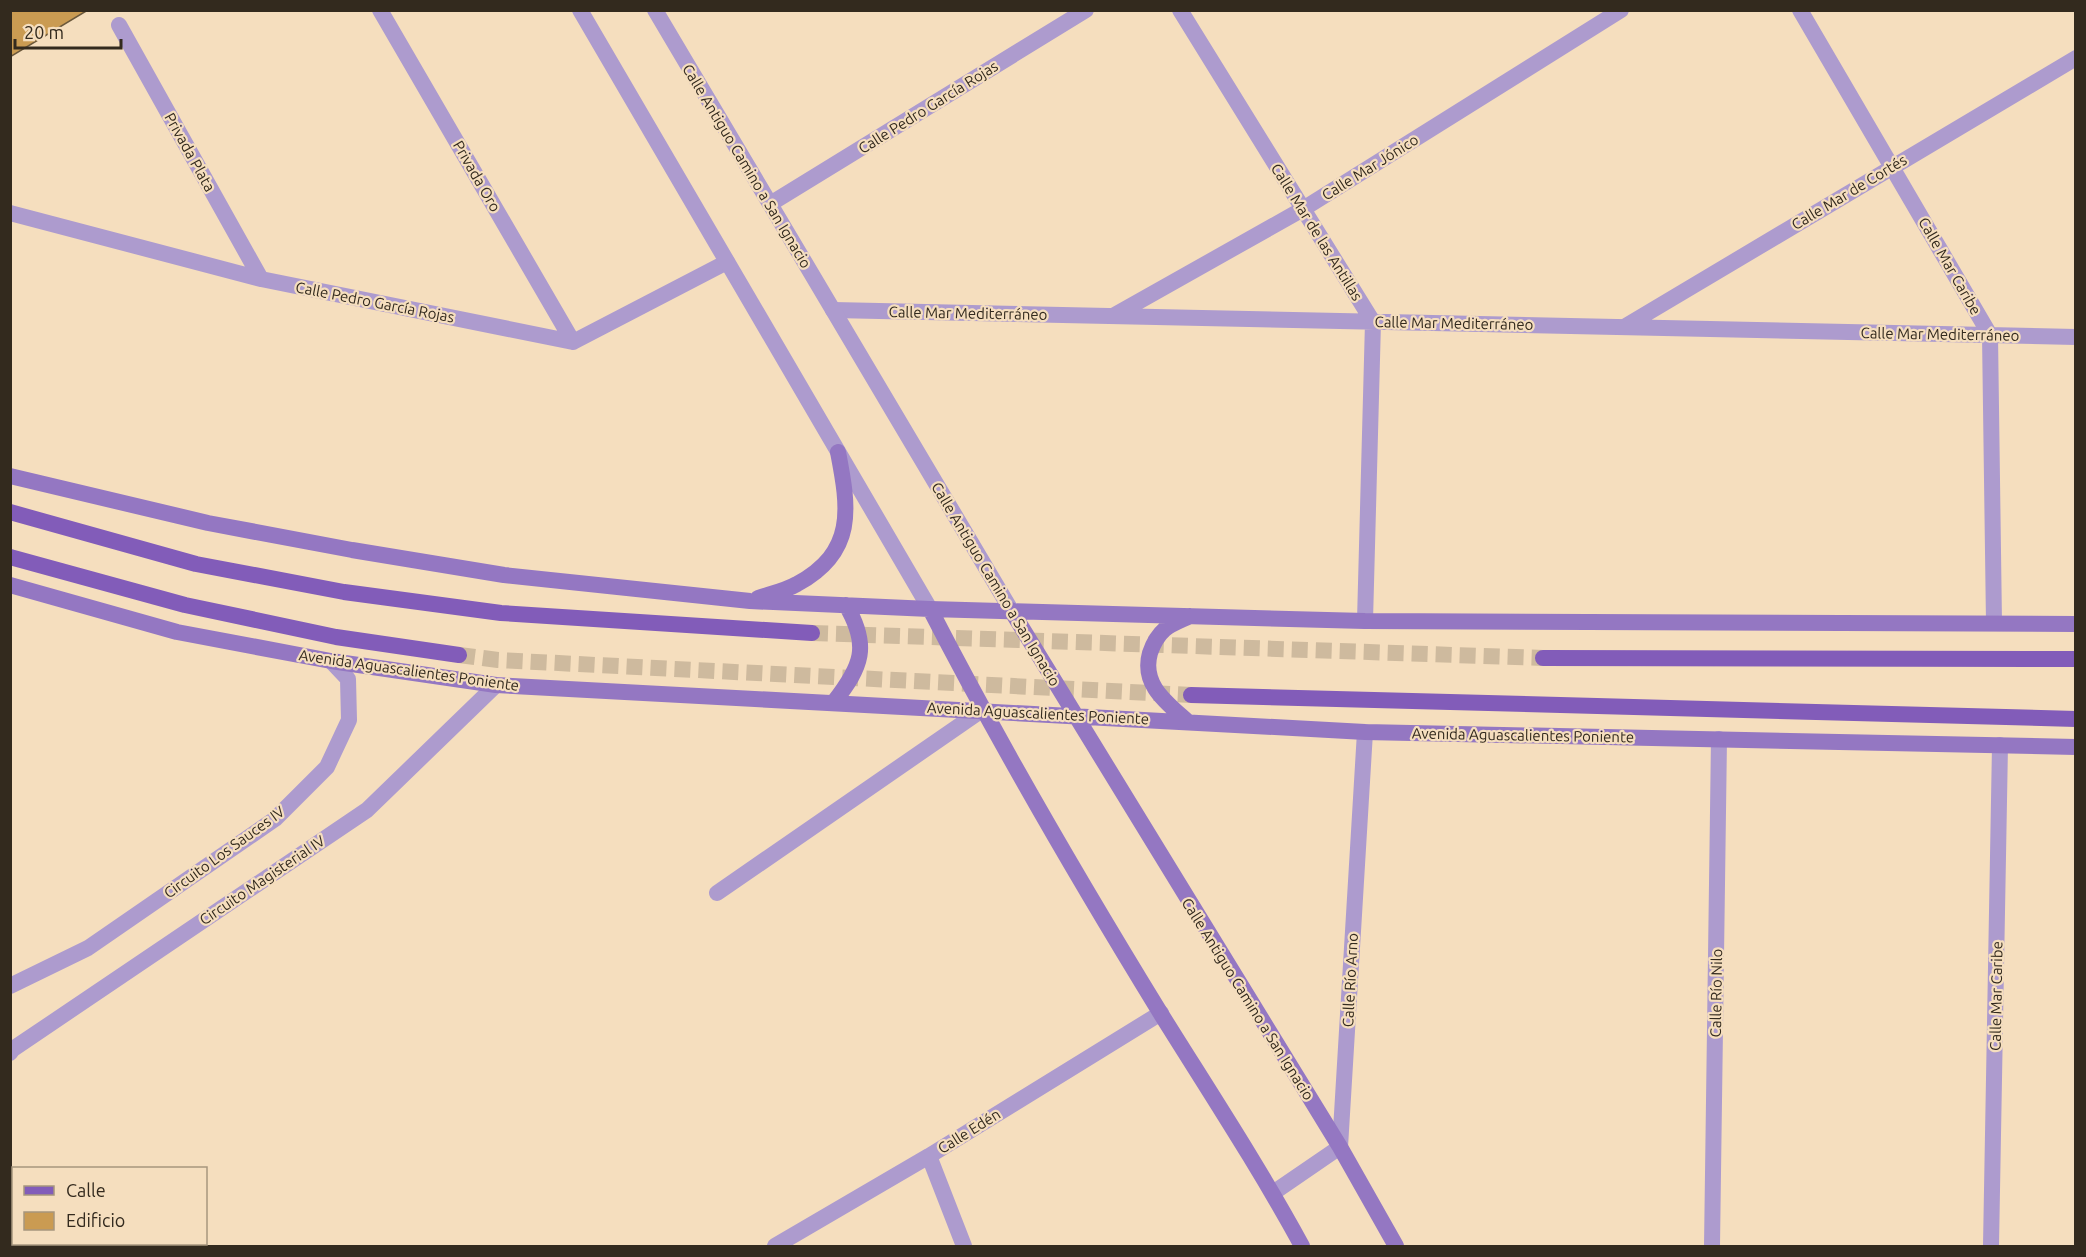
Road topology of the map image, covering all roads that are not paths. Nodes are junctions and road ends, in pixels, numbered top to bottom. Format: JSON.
{"nodes":[{"id":1,"x":380,"y":10,"type":"edge"},
{"id":2,"x":580,"y":10,"type":"edge"},
{"id":3,"x":655,"y":10,"type":"edge"},
{"id":4,"x":1086,"y":10,"type":"edge"},
{"id":5,"x":1180,"y":10,"type":"edge"},
{"id":6,"x":1622,"y":10,"type":"edge"},
{"id":7,"x":1800,"y":10,"type":"edge"},
{"id":8,"x":119,"y":25,"type":"dead end"},
{"id":9,"x":2076,"y":58,"type":"edge"},
{"id":10,"x":1891,"y":167,"type":"junction"},
{"id":11,"x":770,"y":204,"type":"junction"},
{"id":12,"x":1303,"y":209,"type":"junction"},
{"id":13,"x":10,"y":213,"type":"edge"},
{"id":14,"x":727,"y":262,"type":"junction"},
{"id":15,"x":261,"y":279,"type":"junction"},
{"id":16,"x":833,"y":310,"type":"junction"},
{"id":17,"x":1113,"y":316,"type":"junction"},
{"id":18,"x":1373,"y":322,"type":"junction"},
{"id":19,"x":1623,"y":327,"type":"junction"},
{"id":20,"x":1990,"y":335,"type":"junction"},
{"id":21,"x":2076,"y":337,"type":"edge"},
{"id":22,"x":573,"y":342,"type":"junction"},
{"id":23,"x":838,"y":452,"type":"junction"},
{"id":24,"x":10,"y":476,"type":"edge"},
{"id":25,"x":10,"y":512,"type":"edge"},
{"id":26,"x":10,"y":557,"type":"edge"},
{"id":27,"x":10,"y":585,"type":"edge"},
{"id":28,"x":750,"y":601,"type":"junction"},
{"id":29,"x":846,"y":605,"type":"junction"},
{"id":30,"x":930,"y":609,"type":"junction"},
{"id":31,"x":1011,"y":610,"type":"junction"},
{"id":32,"x":1190,"y":616,"type":"junction"},
{"id":33,"x":1365,"y":621,"type":"junction"},
{"id":34,"x":1995,"y":623,"type":"junction"},
{"id":35,"x":2076,"y":624,"type":"edge"},
{"id":36,"x":812,"y":633,"type":"tunnel mouth"},
{"id":37,"x":459,"y":655,"type":"tunnel mouth"},
{"id":38,"x":1543,"y":658,"type":"tunnel mouth"},
{"id":39,"x":2076,"y":658,"type":"edge"},
{"id":40,"x":331,"y":661,"type":"junction"},
{"id":41,"x":496,"y":685,"type":"junction"},
{"id":42,"x":1191,"y":695,"type":"tunnel mouth"},
{"id":43,"x":834,"y":702,"type":"junction"},
{"id":44,"x":982,"y":710,"type":"junction"},
{"id":45,"x":1074,"y":716,"type":"junction"},
{"id":46,"x":2076,"y":718,"type":"edge"},
{"id":47,"x":1188,"y":722,"type":"junction"},
{"id":48,"x":1365,"y":732,"type":"junction"},
{"id":49,"x":1719,"y":739,"type":"junction"},
{"id":50,"x":2000,"y":745,"type":"junction"},
{"id":51,"x":2076,"y":747,"type":"edge"},
{"id":52,"x":717,"y":893,"type":"dead end"},
{"id":53,"x":10,"y":986,"type":"edge"},
{"id":54,"x":1161,"y":1013,"type":"junction"},
{"id":55,"x":10,"y":1053,"type":"edge"},
{"id":56,"x":1340,"y":1148,"type":"junction"},
{"id":57,"x":928,"y":1156,"type":"junction"},
{"id":58,"x":1273,"y":1193,"type":"junction"},
{"id":59,"x":775,"y":1246,"type":"edge"},
{"id":60,"x":964,"y":1246,"type":"edge"},
{"id":61,"x":1302,"y":1246,"type":"edge"},
{"id":62,"x":1396,"y":1246,"type":"edge"},
{"id":63,"x":1712,"y":1246,"type":"edge"},
{"id":64,"x":1991,"y":1246,"type":"edge"}],
"edges":[{"from":1,"to":22,"type":"street","name":"Privada Oro"},
{"from":2,"to":14,"type":"street"},
{"from":3,"to":11,"type":"street","name":"Calle Antiguo Camino a San Ignacio"},
{"from":4,"to":11,"type":"street","name":"Calle Pedro García Rojas"},
{"from":5,"to":12,"type":"street","name":"Calle Mar de las Antillas"},
{"from":6,"to":12,"type":"street","name":"Calle Mar Jónico"},
{"from":7,"to":10,"type":"street","name":"Calle Mar Caribe"},
{"from":8,"to":15,"type":"street","name":"Privada Plata"},
{"from":9,"to":10,"type":"street","name":"Calle Mar de Cortés"},
{"from":10,"to":19,"type":"street","name":"Calle Mar de Cortés"},
{"from":10,"to":20,"type":"street","name":"Calle Mar Caribe"},
{"from":11,"to":16,"type":"street","name":"Calle Antiguo Camino a San Ignacio"},
{"from":12,"to":17,"type":"street","name":"Calle Mar Jónico"},
{"from":12,"to":18,"type":"street","name":"Calle Mar de las Antillas"},
{"from":13,"to":15,"type":"street","name":"Calle Pedro García Rojas"},
{"from":14,"to":22,"type":"street"},
{"from":14,"to":23,"type":"street"},
{"from":15,"to":22,"type":"street","name":"Calle Pedro García Rojas"},
{"from":16,"to":17,"type":"street","name":"Calle Mar Mediterráneo"},
{"from":16,"to":31,"type":"street","name":"Calle Antiguo Camino a San Ignacio"},
{"from":17,"to":18,"type":"street","name":"Calle Mar Mediterráneo"},
{"from":18,"to":19,"type":"street","name":"Calle Mar Mediterráneo"},
{"from":18,"to":33,"type":"street"},
{"from":19,"to":20,"type":"street","name":"Calle Mar Mediterráneo"},
{"from":20,"to":21,"type":"street","name":"Calle Mar Mediterráneo"},
{"from":20,"to":34,"type":"street","name":"Calle Mar Caribe"},
{"from":23,"to":28,"type":"main road"},
{"from":23,"to":30,"type":"street"},
{"from":24,"to":28,"type":"main road"},
{"from":25,"to":36,"type":"main road"},
{"from":26,"to":37,"type":"main road","name":"Avenida Aguascalientes Poniente"},
{"from":27,"to":40,"type":"main road","name":"Avenida Aguascalientes Poniente"},
{"from":28,"to":29,"type":"main road"},
{"from":29,"to":30,"type":"main road"},
{"from":29,"to":43,"type":"main road"},
{"from":30,"to":31,"type":"main road"},
{"from":30,"to":44,"type":"main road"},
{"from":31,"to":32,"type":"main road"},
{"from":31,"to":45,"type":"main road","name":"Calle Antiguo Camino a San Ignacio"},
{"from":32,"to":33,"type":"main road"},
{"from":32,"to":47,"type":"main road"},
{"from":33,"to":34,"type":"main road"},
{"from":34,"to":35,"type":"main road"},
{"from":38,"to":39,"type":"main road"},
{"from":40,"to":41,"type":"main road","name":"Avenida Aguascalientes Poniente"},
{"from":40,"to":53,"type":"street","name":"Circuito Los Sauces IV"},
{"from":41,"to":43,"type":"main road","name":"Avenida Aguascalientes Poniente"},
{"from":41,"to":55,"type":"street","name":"Circuito Magisterial IV"},
{"from":42,"to":46,"type":"main road","name":"Avenida Aguascalientes Poniente"},
{"from":43,"to":44,"type":"main road","name":"Avenida Aguascalientes Poniente"},
{"from":44,"to":45,"type":"main road","name":"Avenida Aguascalientes Poniente"},
{"from":44,"to":52,"type":"street"},
{"from":44,"to":54,"type":"main road"},
{"from":45,"to":47,"type":"main road","name":"Avenida Aguascalientes Poniente"},
{"from":45,"to":56,"type":"main road","name":"Calle Antiguo Camino a San Ignacio"},
{"from":47,"to":48,"type":"main road","name":"Avenida Aguascalientes Poniente"},
{"from":48,"to":49,"type":"main road","name":"Avenida Aguascalientes Poniente"},
{"from":48,"to":56,"type":"street","name":"Calle Río Arno"},
{"from":49,"to":50,"type":"main road","name":"Avenida Aguascalientes Poniente"},
{"from":49,"to":63,"type":"street","name":"Calle Río Nilo"},
{"from":50,"to":51,"type":"main road","name":"Avenida Aguascalientes Poniente"},
{"from":50,"to":64,"type":"street","name":"Calle Mar Caribe"},
{"from":54,"to":57,"type":"street","name":"Calle Edén"},
{"from":54,"to":58,"type":"main road"},
{"from":56,"to":58,"type":"street"},
{"from":56,"to":62,"type":"main road","name":"Calle Antiguo Camino a San Ignacio"},
{"from":57,"to":59,"type":"street","name":"Calle Edén"},
{"from":57,"to":60,"type":"street"},
{"from":58,"to":61,"type":"main road"}]}
